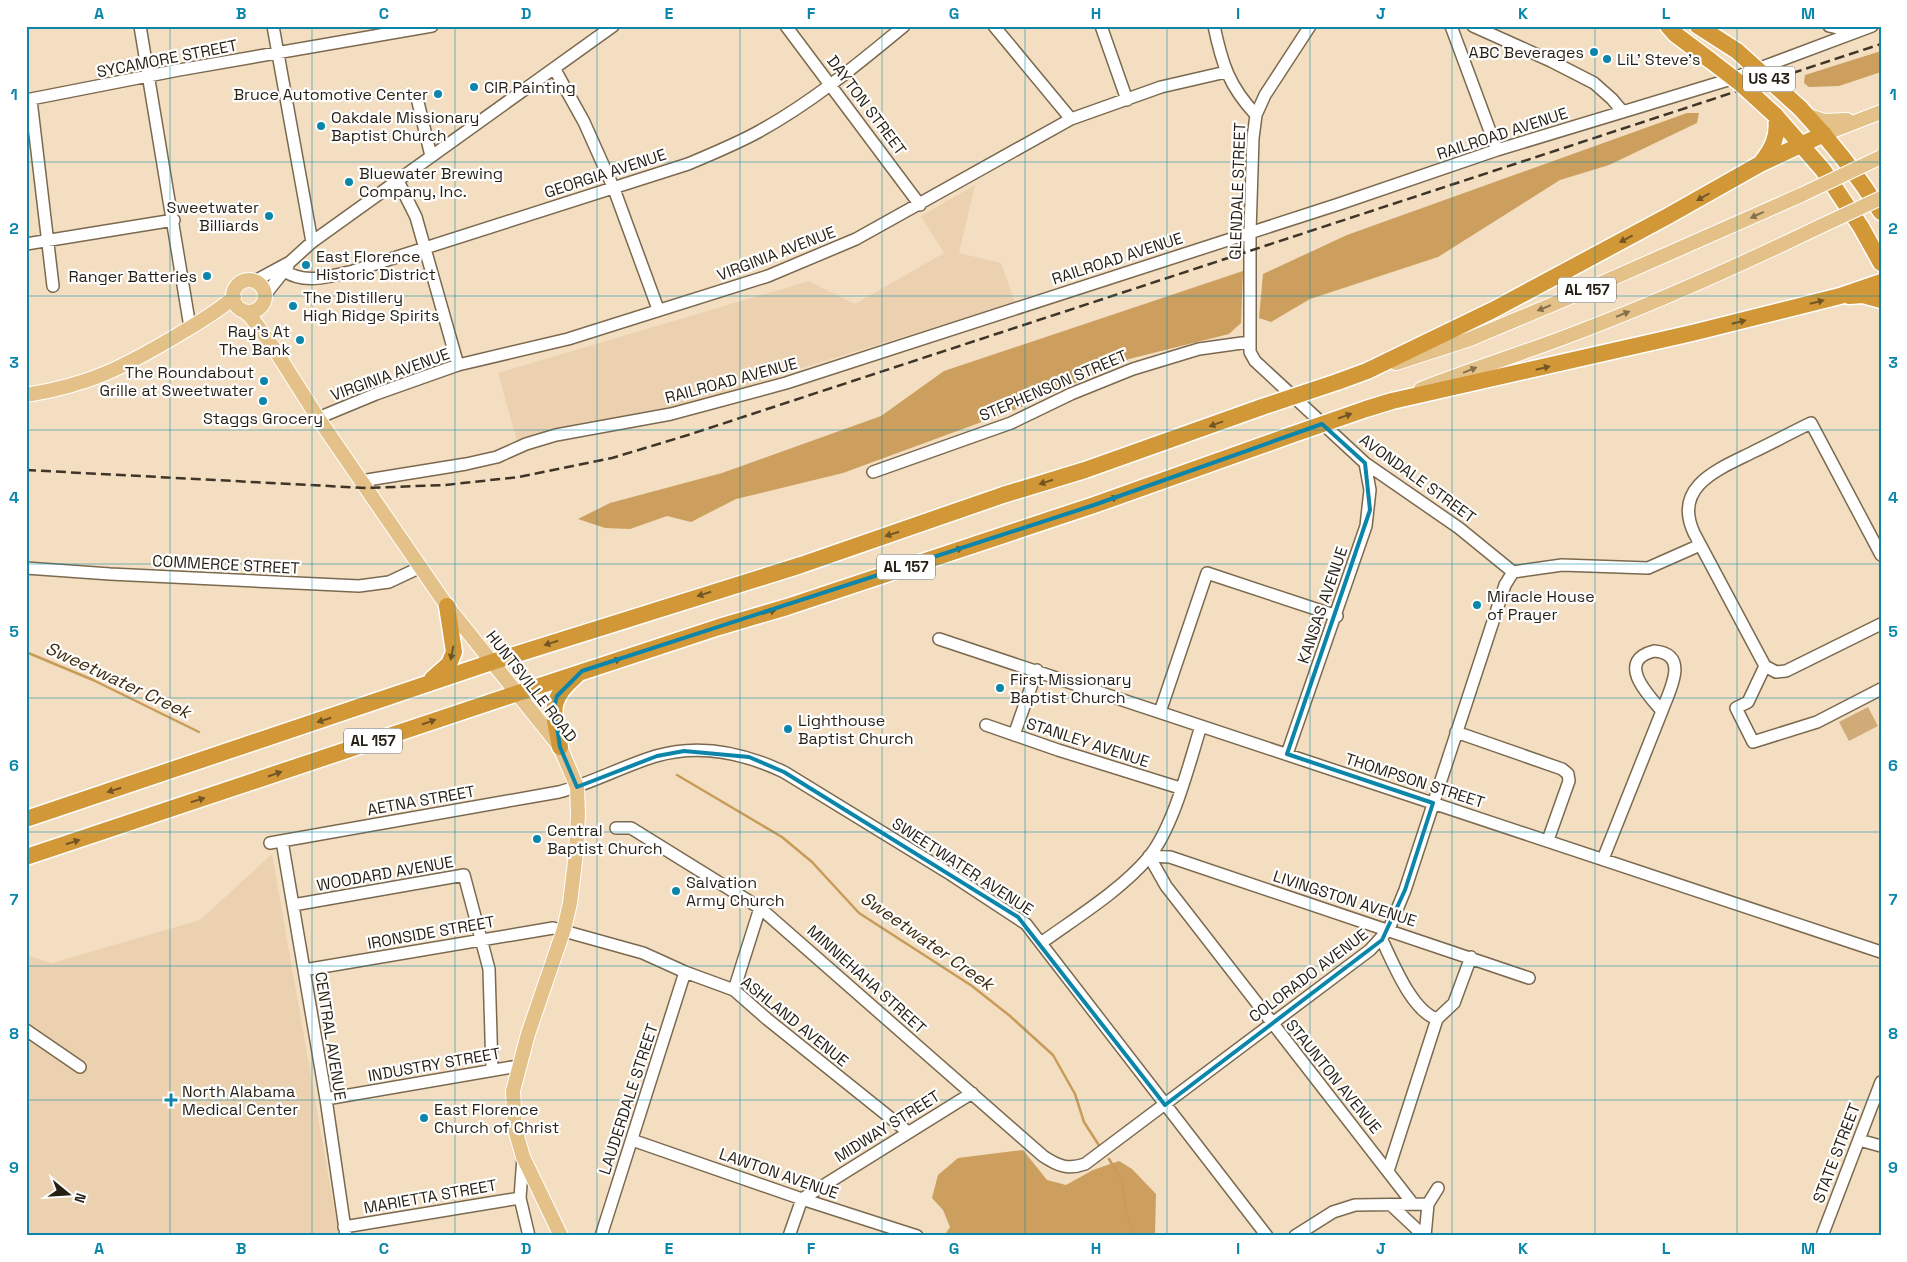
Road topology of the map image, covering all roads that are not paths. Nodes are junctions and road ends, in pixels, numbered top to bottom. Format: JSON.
{"nodes":[{"id":1,"x":140,"y":26,"type":"edge"},
{"id":2,"x":273,"y":26,"type":"edge"},
{"id":3,"x":432,"y":26,"type":"edge"},
{"id":4,"x":613,"y":26,"type":"edge"},
{"id":5,"x":786,"y":26,"type":"edge"},
{"id":6,"x":904,"y":26,"type":"edge"},
{"id":7,"x":994,"y":26,"type":"edge"},
{"id":8,"x":1102,"y":26,"type":"edge"},
{"id":9,"x":1214,"y":26,"type":"edge"},
{"id":10,"x":1310,"y":26,"type":"edge"},
{"id":11,"x":1451,"y":26,"type":"edge"},
{"id":12,"x":1473,"y":26,"type":"edge"},
{"id":13,"x":1668,"y":26,"type":"edge"},
{"id":14,"x":1698,"y":26,"type":"edge"},
{"id":15,"x":1830,"y":26,"type":"edge"},
{"id":16,"x":1872,"y":26,"type":"edge"},
{"id":17,"x":403,"y":29,"type":"edge"},
{"id":18,"x":1854,"y":32,"type":"junction"},
{"id":19,"x":278,"y":52,"type":"junction"},
{"id":20,"x":554,"y":68,"type":"junction"},
{"id":21,"x":1226,"y":72,"type":"junction"},
{"id":22,"x":149,"y":76,"type":"junction"},
{"id":23,"x":831,"y":85,"type":"junction"},
{"id":24,"x":417,"y":98,"type":"dead end"},
{"id":25,"x":29,"y":100,"type":"edge"},
{"id":26,"x":1127,"y":100,"type":"junction"},
{"id":27,"x":1622,"y":111,"type":"junction"},
{"id":28,"x":1803,"y":111,"type":"junction"},
{"id":29,"x":1881,"y":112,"type":"edge"},
{"id":30,"x":1256,"y":115,"type":"junction"},
{"id":31,"x":1775,"y":116,"type":"junction"},
{"id":32,"x":1860,"y":118,"type":"junction"},
{"id":33,"x":1071,"y":119,"type":"junction"},
{"id":34,"x":1824,"y":134,"type":"junction"},
{"id":35,"x":1801,"y":144,"type":"junction"},
{"id":36,"x":1497,"y":150,"type":"junction"},
{"id":37,"x":431,"y":156,"type":"junction"},
{"id":38,"x":1881,"y":157,"type":"edge"},
{"id":39,"x":1760,"y":164,"type":"junction"},
{"id":40,"x":398,"y":181,"type":"junction"},
{"id":41,"x":614,"y":189,"type":"junction"},
{"id":42,"x":1881,"y":198,"type":"edge"},
{"id":43,"x":920,"y":205,"type":"junction"},
{"id":44,"x":1881,"y":212,"type":"edge"},
{"id":45,"x":174,"y":220,"type":"junction"},
{"id":46,"x":1250,"y":232,"type":"junction"},
{"id":47,"x":46,"y":241,"type":"junction"},
{"id":48,"x":312,"y":242,"type":"junction"},
{"id":49,"x":26,"y":244,"type":"edge"},
{"id":50,"x":424,"y":248,"type":"junction"},
{"id":51,"x":1881,"y":263,"type":"edge"},
{"id":52,"x":288,"y":267,"type":"junction"},
{"id":53,"x":255,"y":281,"type":"junction"},
{"id":54,"x":1881,"y":282,"type":"edge"},
{"id":55,"x":53,"y":286,"type":"dead end"},
{"id":56,"x":1840,"y":296,"type":"junction"},
{"id":57,"x":264,"y":299,"type":"junction"},
{"id":58,"x":1881,"y":300,"type":"edge"},
{"id":59,"x":239,"y":306,"type":"junction"},
{"id":60,"x":658,"y":309,"type":"junction"},
{"id":61,"x":190,"y":327,"type":"junction"},
{"id":62,"x":1249,"y":342,"type":"junction"},
{"id":63,"x":274,"y":348,"type":"junction"},
{"id":64,"x":458,"y":365,"type":"junction"},
{"id":65,"x":1367,"y":371,"type":"junction"},
{"id":66,"x":26,"y":395,"type":"edge"},
{"id":67,"x":1392,"y":401,"type":"junction"},
{"id":68,"x":318,"y":418,"type":"junction"},
{"id":69,"x":1365,"y":464,"type":"junction"},
{"id":70,"x":873,"y":472,"type":"dead end"},
{"id":71,"x":361,"y":481,"type":"junction"},
{"id":72,"x":1700,"y":545,"type":"junction"},
{"id":73,"x":1881,"y":555,"type":"edge"},
{"id":74,"x":421,"y":567,"type":"junction"},
{"id":75,"x":26,"y":568,"type":"edge"},
{"id":76,"x":1513,"y":572,"type":"junction"},
{"id":77,"x":448,"y":606,"type":"junction"},
{"id":78,"x":1337,"y":616,"type":"junction"},
{"id":79,"x":1881,"y":624,"type":"edge"},
{"id":80,"x":939,"y":639,"type":"dead end"},
{"id":81,"x":492,"y":662,"type":"junction"},
{"id":82,"x":1765,"y":666,"type":"junction"},
{"id":83,"x":1037,"y":670,"type":"junction"},
{"id":84,"x":582,"y":671,"type":"junction"},
{"id":85,"x":420,"y":687,"type":"junction"},
{"id":86,"x":1881,"y":689,"type":"edge"},
{"id":87,"x":518,"y":693,"type":"junction"},
{"id":88,"x":1662,"y":711,"type":"junction"},
{"id":89,"x":1160,"y":712,"type":"junction"},
{"id":90,"x":986,"y":725,"type":"dead end"},
{"id":91,"x":1201,"y":726,"type":"junction"},
{"id":92,"x":1456,"y":732,"type":"junction"},
{"id":93,"x":1014,"y":735,"type":"junction"},
{"id":94,"x":560,"y":747,"type":"junction"},
{"id":95,"x":1287,"y":754,"type":"junction"},
{"id":96,"x":577,"y":787,"type":"junction"},
{"id":97,"x":1180,"y":788,"type":"junction"},
{"id":98,"x":1433,"y":803,"type":"junction"},
{"id":99,"x":26,"y":819,"type":"edge"},
{"id":100,"x":616,"y":828,"type":"dead end"},
{"id":101,"x":1548,"y":840,"type":"junction"},
{"id":102,"x":282,"y":842,"type":"junction"},
{"id":103,"x":270,"y":843,"type":"dead end"},
{"id":104,"x":1149,"y":856,"type":"junction"},
{"id":105,"x":26,"y":857,"type":"edge"},
{"id":106,"x":1603,"y":859,"type":"junction"},
{"id":107,"x":293,"y":905,"type":"junction"},
{"id":108,"x":760,"y":908,"type":"junction"},
{"id":109,"x":564,"y":929,"type":"junction"},
{"id":110,"x":1389,"y":929,"type":"junction"},
{"id":111,"x":481,"y":940,"type":"junction"},
{"id":112,"x":1382,"y":940,"type":"junction"},
{"id":113,"x":1041,"y":943,"type":"junction"},
{"id":114,"x":1881,"y":952,"type":"edge"},
{"id":115,"x":1471,"y":957,"type":"junction"},
{"id":116,"x":304,"y":970,"type":"junction"},
{"id":117,"x":686,"y":972,"type":"junction"},
{"id":118,"x":1529,"y":978,"type":"dead end"},
{"id":119,"x":734,"y":990,"type":"junction"},
{"id":120,"x":1437,"y":1019,"type":"junction"},
{"id":121,"x":1271,"y":1023,"type":"junction"},
{"id":122,"x":26,"y":1030,"type":"edge"},
{"id":123,"x":518,"y":1066,"type":"junction"},
{"id":124,"x":80,"y":1068,"type":"dead end"},
{"id":125,"x":492,"y":1070,"type":"junction"},
{"id":126,"x":1881,"y":1082,"type":"edge"},
{"id":127,"x":972,"y":1093,"type":"junction"},
{"id":128,"x":326,"y":1099,"type":"junction"},
{"id":129,"x":1165,"y":1105,"type":"junction"},
{"id":130,"x":908,"y":1132,"type":"junction"},
{"id":131,"x":632,"y":1140,"type":"junction"},
{"id":132,"x":1859,"y":1140,"type":"junction"},
{"id":133,"x":1881,"y":1146,"type":"edge"},
{"id":134,"x":523,"y":1157,"type":"junction"},
{"id":135,"x":1085,"y":1164,"type":"joint"},
{"id":136,"x":1388,"y":1171,"type":"junction"},
{"id":137,"x":1438,"y":1188,"type":"dead end"},
{"id":138,"x":520,"y":1198,"type":"junction"},
{"id":139,"x":802,"y":1199,"type":"junction"},
{"id":140,"x":1413,"y":1204,"type":"junction"},
{"id":141,"x":1428,"y":1204,"type":"junction"},
{"id":142,"x":1392,"y":1206,"type":"junction"},
{"id":143,"x":345,"y":1232,"type":"edge"},
{"id":144,"x":529,"y":1236,"type":"edge"},
{"id":145,"x":562,"y":1236,"type":"edge"},
{"id":146,"x":601,"y":1236,"type":"edge"},
{"id":147,"x":789,"y":1236,"type":"edge"},
{"id":148,"x":917,"y":1236,"type":"edge"},
{"id":149,"x":1267,"y":1236,"type":"edge"},
{"id":150,"x":1295,"y":1236,"type":"edge"},
{"id":151,"x":1424,"y":1236,"type":"edge"},
{"id":152,"x":1822,"y":1236,"type":"edge"}],
"edges":[{"from":1,"to":22,"type":"street"},
{"from":2,"to":19,"type":"street"},
{"from":3,"to":17,"type":"street","name":"SYCAMORE STREET"},
{"from":4,"to":20,"type":"street"},
{"from":5,"to":23,"type":"street","name":"DAYTON STREET"},
{"from":6,"to":23,"type":"street","name":"GEORGIA AVENUE"},
{"from":7,"to":33,"type":"street"},
{"from":8,"to":26,"type":"street"},
{"from":9,"to":21,"type":"street"},
{"from":10,"to":30,"type":"street","name":"GLENDALE STREET"},
{"from":11,"to":36,"type":"street"},
{"from":12,"to":27,"type":"street"},
{"from":13,"to":31,"type":"highway","number":"US 43","bridge":true},
{"from":14,"to":28,"type":"highway","number":"US 43","bridge":true},
{"from":15,"to":18,"type":"street"},
{"from":16,"to":18,"type":"street","name":"RAILROAD AVENUE"},
{"from":17,"to":19,"type":"street","name":"SYCAMORE STREET"},
{"from":18,"to":27,"type":"street","name":"RAILROAD AVENUE"},
{"from":19,"to":22,"type":"street","name":"SYCAMORE STREET"},
{"from":19,"to":48,"type":"street"},
{"from":20,"to":37,"type":"street"},
{"from":20,"to":41,"type":"street"},
{"from":21,"to":26,"type":"street","name":"VIRGINIA AVENUE"},
{"from":21,"to":30,"type":"street"},
{"from":22,"to":25,"type":"street","name":"SYCAMORE STREET"},
{"from":22,"to":45,"type":"street"},
{"from":23,"to":41,"type":"street","name":"GEORGIA AVENUE"},
{"from":23,"to":43,"type":"street","name":"DAYTON STREET"},
{"from":24,"to":37,"type":"street"},
{"from":25,"to":47,"type":"street"},
{"from":26,"to":33,"type":"street","name":"VIRGINIA AVENUE"},
{"from":27,"to":36,"type":"street","name":"RAILROAD AVENUE"},
{"from":28,"to":32,"type":"main road"},
{"from":28,"to":34,"type":"highway","number":"US 43"},
{"from":29,"to":32,"type":"main road"},
{"from":30,"to":46,"type":"street","name":"GLENDALE STREET"},
{"from":31,"to":35,"type":"highway","number":"US 43"},
{"from":31,"to":39,"type":"highway"},
{"from":32,"to":34,"type":"main road"},
{"from":33,"to":43,"type":"street","name":"VIRGINIA AVENUE"},
{"from":34,"to":35,"type":"highway"},
{"from":34,"to":44,"type":"highway","number":"US 43"},
{"from":35,"to":39,"type":"highway"},
{"from":35,"to":51,"type":"highway","number":"US 43"},
{"from":36,"to":46,"type":"street","name":"RAILROAD AVENUE"},
{"from":37,"to":40,"type":"street"},
{"from":38,"to":65,"type":"main road","number":"AL 157","one_way":true,"bridge":true},
{"from":39,"to":65,"type":"highway","one_way":true},
{"from":40,"to":48,"type":"street"},
{"from":40,"to":50,"type":"street"},
{"from":41,"to":50,"type":"street","name":"GEORGIA AVENUE"},
{"from":41,"to":60,"type":"street"},
{"from":67,"to":42,"type":"main road","number":"AL 157","one_way":true,"bridge":true},
{"from":43,"to":60,"type":"street","name":"VIRGINIA AVENUE"},
{"from":45,"to":47,"type":"street"},
{"from":45,"to":61,"type":"street"},
{"from":46,"to":62,"type":"street","name":"GLENDALE STREET"},
{"from":46,"to":71,"type":"street","name":"RAILROAD AVENUE"},
{"from":47,"to":49,"type":"street"},
{"from":47,"to":55,"type":"street"},
{"from":48,"to":52,"type":"street"},
{"from":50,"to":52,"type":"street","name":"GEORGIA AVENUE"},
{"from":50,"to":64,"type":"street"},
{"from":52,"to":53,"type":"street"},
{"from":52,"to":57,"type":"street"},
{"from":53,"to":57,"type":"main road"},
{"from":53,"to":59,"type":"main road"},
{"from":54,"to":56,"type":"highway"},
{"from":56,"to":58,"type":"highway"},
{"from":67,"to":56,"type":"highway","one_way":true},
{"from":57,"to":59,"type":"main road"},
{"from":57,"to":63,"type":"main road","name":"HUNTSVILLE ROAD"},
{"from":59,"to":61,"type":"main road"},
{"from":59,"to":63,"type":"main road","name":"HUNTSVILLE ROAD"},
{"from":60,"to":64,"type":"street","name":"VIRGINIA AVENUE"},
{"from":61,"to":66,"type":"main road"},
{"from":62,"to":69,"type":"street","name":"AVONDALE STREET"},
{"from":62,"to":70,"type":"street","name":"STEPHENSON STREET"},
{"from":63,"to":68,"type":"main road","name":"HUNTSVILLE ROAD"},
{"from":64,"to":68,"type":"street","name":"VIRGINIA AVENUE"},
{"from":65,"to":81,"type":"highway","number":"AL 157","one_way":true,"bridge":true},
{"from":84,"to":67,"type":"highway","number":"AL 157","one_way":true,"bridge":true},
{"from":68,"to":71,"type":"main road","name":"HUNTSVILLE ROAD"},
{"from":69,"to":76,"type":"street","name":"AVONDALE STREET"},
{"from":69,"to":78,"type":"street","name":"KANSAS AVENUE"},
{"from":71,"to":74,"type":"main road","name":"HUNTSVILLE ROAD"},
{"from":72,"to":73,"type":"street"},
{"from":72,"to":76,"type":"street"},
{"from":72,"to":82,"type":"street"},
{"from":74,"to":75,"type":"street","name":"COMMERCE STREET"},
{"from":74,"to":77,"type":"main road","name":"HUNTSVILLE ROAD"},
{"from":76,"to":92,"type":"street","name":"COLORADO AVENUE"},
{"from":77,"to":81,"type":"main road","name":"HUNTSVILLE ROAD"},
{"from":77,"to":85,"type":"highway","one_way":true},
{"from":78,"to":89,"type":"street"},
{"from":78,"to":95,"type":"street","name":"KANSAS AVENUE"},
{"from":79,"to":82,"type":"street"},
{"from":80,"to":83,"type":"street","name":"THOMPSON STREET"},
{"from":81,"to":85,"type":"highway","number":"AL 157"},
{"from":81,"to":87,"type":"main road","name":"HUNTSVILLE ROAD"},
{"from":82,"to":86,"type":"street"},
{"from":83,"to":89,"type":"street","name":"THOMPSON STREET"},
{"from":83,"to":93,"type":"street"},
{"from":84,"to":87,"type":"highway","number":"AL 157"},
{"from":84,"to":94,"type":"highway"},
{"from":85,"to":99,"type":"highway","number":"AL 157","one_way":true},
{"from":87,"to":94,"type":"main road","name":"HUNTSVILLE ROAD"},
{"from":105,"to":87,"type":"highway","number":"AL 157","one_way":true},
{"from":88,"to":88,"type":"street"},
{"from":88,"to":106,"type":"street"},
{"from":89,"to":91,"type":"street","name":"THOMPSON STREET"},
{"from":90,"to":93,"type":"street","name":"STANLEY AVENUE"},
{"from":91,"to":95,"type":"street","name":"THOMPSON STREET"},
{"from":91,"to":97,"type":"street"},
{"from":92,"to":98,"type":"street","name":"COLORADO AVENUE"},
{"from":92,"to":101,"type":"street"},
{"from":93,"to":97,"type":"street","name":"STANLEY AVENUE"},
{"from":94,"to":96,"type":"main road","name":"HUNTSVILLE ROAD"},
{"from":95,"to":98,"type":"street","name":"THOMPSON STREET"},
{"from":96,"to":102,"type":"street","name":"AETNA STREET"},
{"from":96,"to":109,"type":"main road","name":"HUNTSVILLE ROAD"},
{"from":96,"to":113,"type":"street","name":"SWEETWATER AVENUE"},
{"from":97,"to":104,"type":"street"},
{"from":98,"to":101,"type":"street","name":"THOMPSON STREET"},
{"from":98,"to":110,"type":"street","name":"COLORADO AVENUE"},
{"from":100,"to":108,"type":"street","name":"MINNIEHAHA STREET"},
{"from":101,"to":106,"type":"street","name":"THOMPSON STREET"},
{"from":102,"to":103,"type":"street","name":"AETNA STREET"},
{"from":102,"to":107,"type":"street","name":"CENTRAL AVENUE"},
{"from":104,"to":110,"type":"street","name":"LIVINGSTON AVENUE"},
{"from":104,"to":113,"type":"street"},
{"from":104,"to":121,"type":"street","name":"STAUNTON AVENUE"},
{"from":106,"to":114,"type":"street","name":"THOMPSON STREET"},
{"from":107,"to":111,"type":"street","name":"WOODARD AVENUE"},
{"from":107,"to":116,"type":"street","name":"CENTRAL AVENUE"},
{"from":108,"to":119,"type":"street"},
{"from":108,"to":127,"type":"street","name":"MINNIEHAHA STREET"},
{"from":109,"to":111,"type":"street","name":"IRONSIDE STREET"},
{"from":109,"to":117,"type":"street","name":"ASHLAND AVENUE"},
{"from":109,"to":123,"type":"main road","name":"HUNTSVILLE ROAD"},
{"from":110,"to":112,"type":"street","name":"COLORADO AVENUE"},
{"from":110,"to":115,"type":"street","name":"LIVINGSTON AVENUE"},
{"from":111,"to":116,"type":"street","name":"IRONSIDE STREET"},
{"from":111,"to":125,"type":"street","name":"WOODARD AVENUE"},
{"from":112,"to":120,"type":"street"},
{"from":112,"to":121,"type":"street","name":"COLORADO AVENUE"},
{"from":113,"to":129,"type":"street","name":"SWEETWATER AVENUE"},
{"from":115,"to":118,"type":"street","name":"LIVINGSTON AVENUE"},
{"from":115,"to":120,"type":"street"},
{"from":116,"to":128,"type":"street","name":"CENTRAL AVENUE"},
{"from":117,"to":119,"type":"street","name":"ASHLAND AVENUE"},
{"from":117,"to":131,"type":"street","name":"LAUDERDALE STREET"},
{"from":119,"to":130,"type":"street","name":"ASHLAND AVENUE"},
{"from":120,"to":136,"type":"street"},
{"from":121,"to":129,"type":"street","name":"COLORADO AVENUE"},
{"from":121,"to":136,"type":"street","name":"STAUNTON AVENUE"},
{"from":122,"to":124,"type":"street"},
{"from":123,"to":125,"type":"street","name":"INDUSTRY STREET"},
{"from":123,"to":134,"type":"main road","name":"HUNTSVILLE ROAD"},
{"from":125,"to":128,"type":"street","name":"INDUSTRY STREET"},
{"from":126,"to":132,"type":"street","name":"STATE STREET"},
{"from":127,"to":130,"type":"street","name":"MIDWAY STREET"},
{"from":127,"to":135,"type":"street","name":"MINNIEHAHA STREET"},
{"from":128,"to":143,"type":"street","name":"CENTRAL AVENUE"},
{"from":129,"to":135,"type":"street","name":"COLORADO AVENUE"},
{"from":129,"to":149,"type":"street","name":"SWEETWATER AVENUE"},
{"from":130,"to":139,"type":"street","name":"MIDWAY STREET"},
{"from":131,"to":139,"type":"street","name":"LAWTON AVENUE"},
{"from":131,"to":146,"type":"street","name":"LAUDERDALE STREET"},
{"from":132,"to":133,"type":"street"},
{"from":132,"to":152,"type":"street","name":"STATE STREET"},
{"from":134,"to":138,"type":"street"},
{"from":134,"to":145,"type":"main road","name":"HUNTSVILLE ROAD"},
{"from":136,"to":140,"type":"street","name":"STAUNTON AVENUE"},
{"from":137,"to":141,"type":"street"},
{"from":138,"to":143,"type":"street","name":"MARIETTA STREET"},
{"from":138,"to":144,"type":"street"},
{"from":139,"to":147,"type":"street"},
{"from":139,"to":148,"type":"street","name":"LAWTON AVENUE"},
{"from":140,"to":141,"type":"street"},
{"from":140,"to":142,"type":"street"},
{"from":141,"to":151,"type":"street"},
{"from":142,"to":150,"type":"street"},
{"from":142,"to":151,"type":"street"}]}
